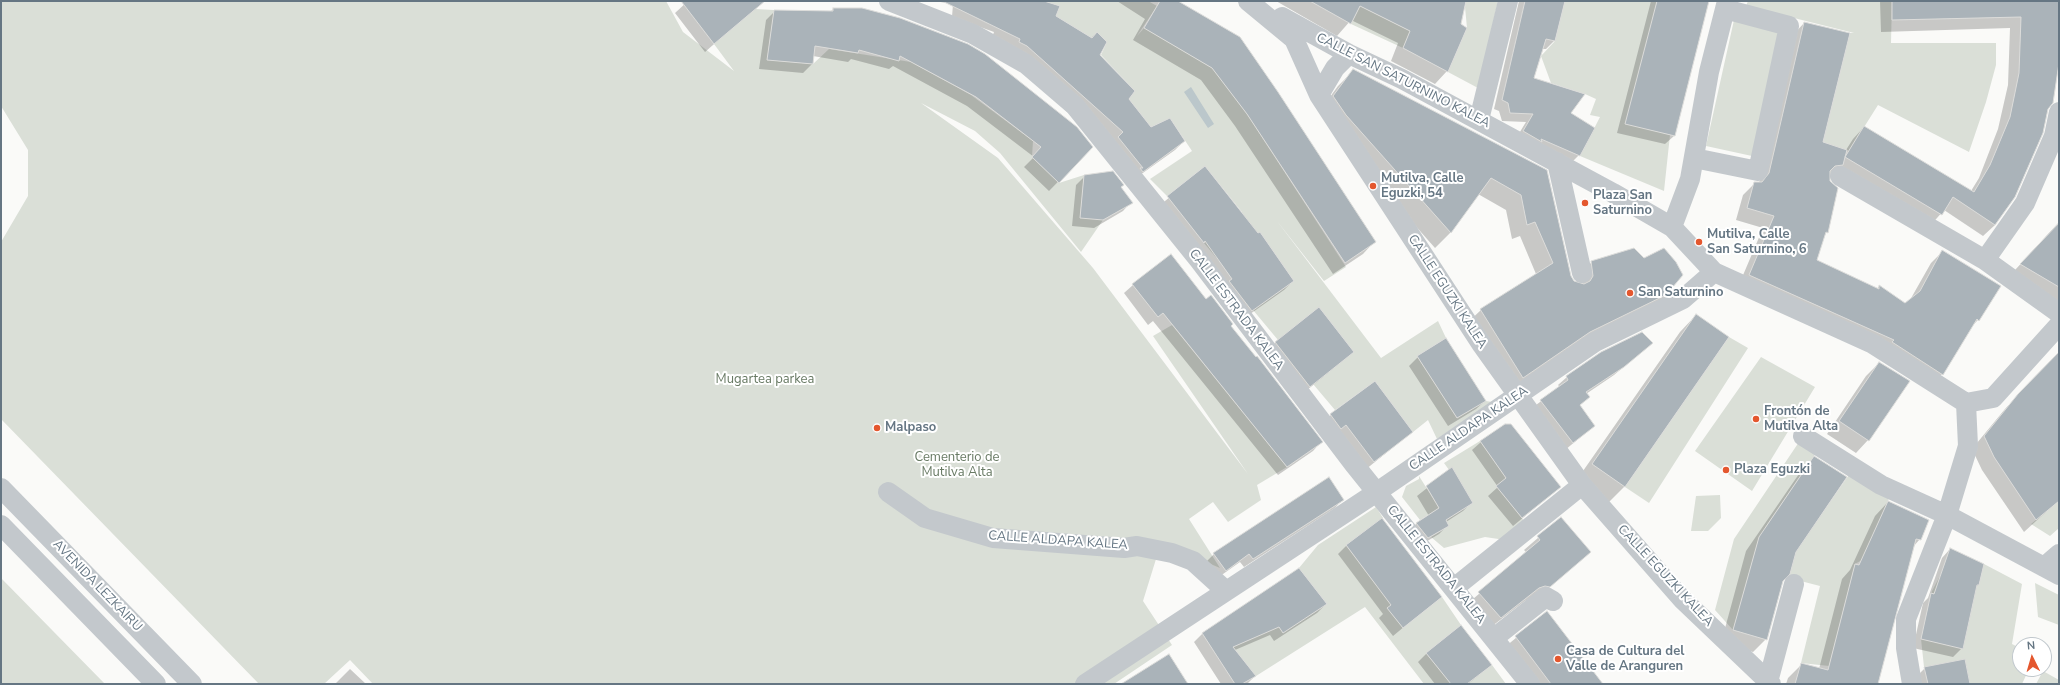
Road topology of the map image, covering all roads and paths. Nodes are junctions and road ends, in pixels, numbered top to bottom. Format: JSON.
{"nodes":[{"id":1,"x":889,"y":1,"type":"edge"},
{"id":2,"x":1248,"y":1,"type":"edge"},
{"id":3,"x":1508,"y":1,"type":"edge"},
{"id":4,"x":1726,"y":5,"type":"edge"},
{"id":5,"x":1349,"y":54,"type":"junction"},
{"id":6,"x":1319,"y":96,"type":"junction"},
{"id":7,"x":2059,"y":112,"type":"edge"},
{"id":8,"x":1479,"y":120,"type":"junction"},
{"id":9,"x":1694,"y":158,"type":"junction"},
{"id":10,"x":1557,"y":162,"type":"junction"},
{"id":11,"x":1840,"y":176,"type":"dead end"},
{"id":12,"x":1672,"y":227,"type":"junction"},
{"id":13,"x":1985,"y":260,"type":"junction"},
{"id":14,"x":1714,"y":272,"type":"junction"},
{"id":15,"x":1582,"y":273,"type":"dead end"},
{"id":16,"x":2059,"y":313,"type":"edge"},
{"id":17,"x":2059,"y":325,"type":"edge"},
{"id":18,"x":1518,"y":396,"type":"junction"},
{"id":19,"x":1966,"y":403,"type":"junction"},
{"id":20,"x":1803,"y":436,"type":"dead end"},
{"id":21,"x":1582,"y":485,"type":"junction"},
{"id":22,"x":1,"y":488,"type":"edge"},
{"id":23,"x":888,"y":492,"type":"dead end"},
{"id":24,"x":1377,"y":492,"type":"junction"},
{"id":25,"x":1947,"y":515,"type":"junction"},
{"id":26,"x":1,"y":524,"type":"edge"},
{"id":27,"x":2059,"y":554,"type":"edge"},
{"id":28,"x":2052,"y":571,"type":"edge"},
{"id":29,"x":1794,"y":584,"type":"dead end"},
{"id":30,"x":1454,"y":588,"type":"junction"},
{"id":31,"x":1226,"y":591,"type":"junction"},
{"id":32,"x":1553,"y":601,"type":"dead end"},
{"id":33,"x":1494,"y":638,"type":"junction"},
{"id":34,"x":1770,"y":683,"type":"edge"},
{"id":35,"x":156,"y":684,"type":"edge"},
{"id":36,"x":192,"y":684,"type":"edge"},
{"id":37,"x":1086,"y":684,"type":"edge"},
{"id":38,"x":1530,"y":684,"type":"edge"},
{"id":39,"x":1912,"y":684,"type":"edge"}],
"edges":[{"from":1,"to":24,"type":"street","name":"CALLE ESTRADA KALEA"},
{"from":2,"to":5,"type":"street","name":"CALLE SAN SATURNINO KALEA"},
{"from":2,"to":6,"type":"street","name":"CALLE EGUZKI KALEA"},
{"from":3,"to":8,"type":"street"},
{"from":4,"to":9,"type":"street"},
{"from":4,"to":9,"type":"street"},
{"from":5,"to":6,"type":"street"},
{"from":5,"to":8,"type":"street","name":"CALLE SAN SATURNINO KALEA"},
{"from":6,"to":18,"type":"street","name":"CALLE EGUZKI KALEA"},
{"from":7,"to":13,"type":"street"},
{"from":8,"to":10,"type":"street","name":"CALLE SAN SATURNINO KALEA"},
{"from":9,"to":12,"type":"street"},
{"from":10,"to":12,"type":"street","name":"CALLE SAN SATURNINO KALEA"},
{"from":10,"to":15,"type":"street"},
{"from":11,"to":13,"type":"street"},
{"from":12,"to":14,"type":"street","name":"CALLE SAN SATURNINO KALEA"},
{"from":13,"to":16,"type":"street"},
{"from":14,"to":18,"type":"street","name":"CALLE ALDAPA KALEA"},
{"from":14,"to":19,"type":"street","name":"CALLE SAN SATURNINO KALEA"},
{"from":17,"to":19,"type":"street"},
{"from":18,"to":21,"type":"street","name":"CALLE EGUZKI KALEA"},
{"from":18,"to":24,"type":"street","name":"CALLE ALDAPA KALEA"},
{"from":19,"to":25,"type":"street"},
{"from":20,"to":25,"type":"street"},
{"from":21,"to":30,"type":"street"},
{"from":21,"to":34,"type":"street","name":"CALLE EGUZKI KALEA"},
{"from":22,"to":36,"type":"street","name":"AVENIDA LEZKAIRU"},
{"from":23,"to":31,"type":"street","name":"CALLE ALDAPA KALEA"},
{"from":24,"to":30,"type":"street","name":"CALLE ESTRADA KALEA"},
{"from":24,"to":31,"type":"street","name":"CALLE ALDAPA KALEA"},
{"from":25,"to":28,"type":"street"},
{"from":25,"to":39,"type":"street"},
{"from":26,"to":35,"type":"street","name":"AVENIDA LEZKAIRU"},
{"from":27,"to":28,"type":"street"},
{"from":29,"to":34,"type":"street","name":"CALLE EGUZKI KALEA"},
{"from":30,"to":33,"type":"street","name":"CALLE ESTRADA KALEA"},
{"from":31,"to":37,"type":"street","name":"CALLE ALDAPA KALEA"},
{"from":32,"to":33,"type":"street"},
{"from":33,"to":38,"type":"street","name":"CALLE ESTRADA KALEA"}]}
